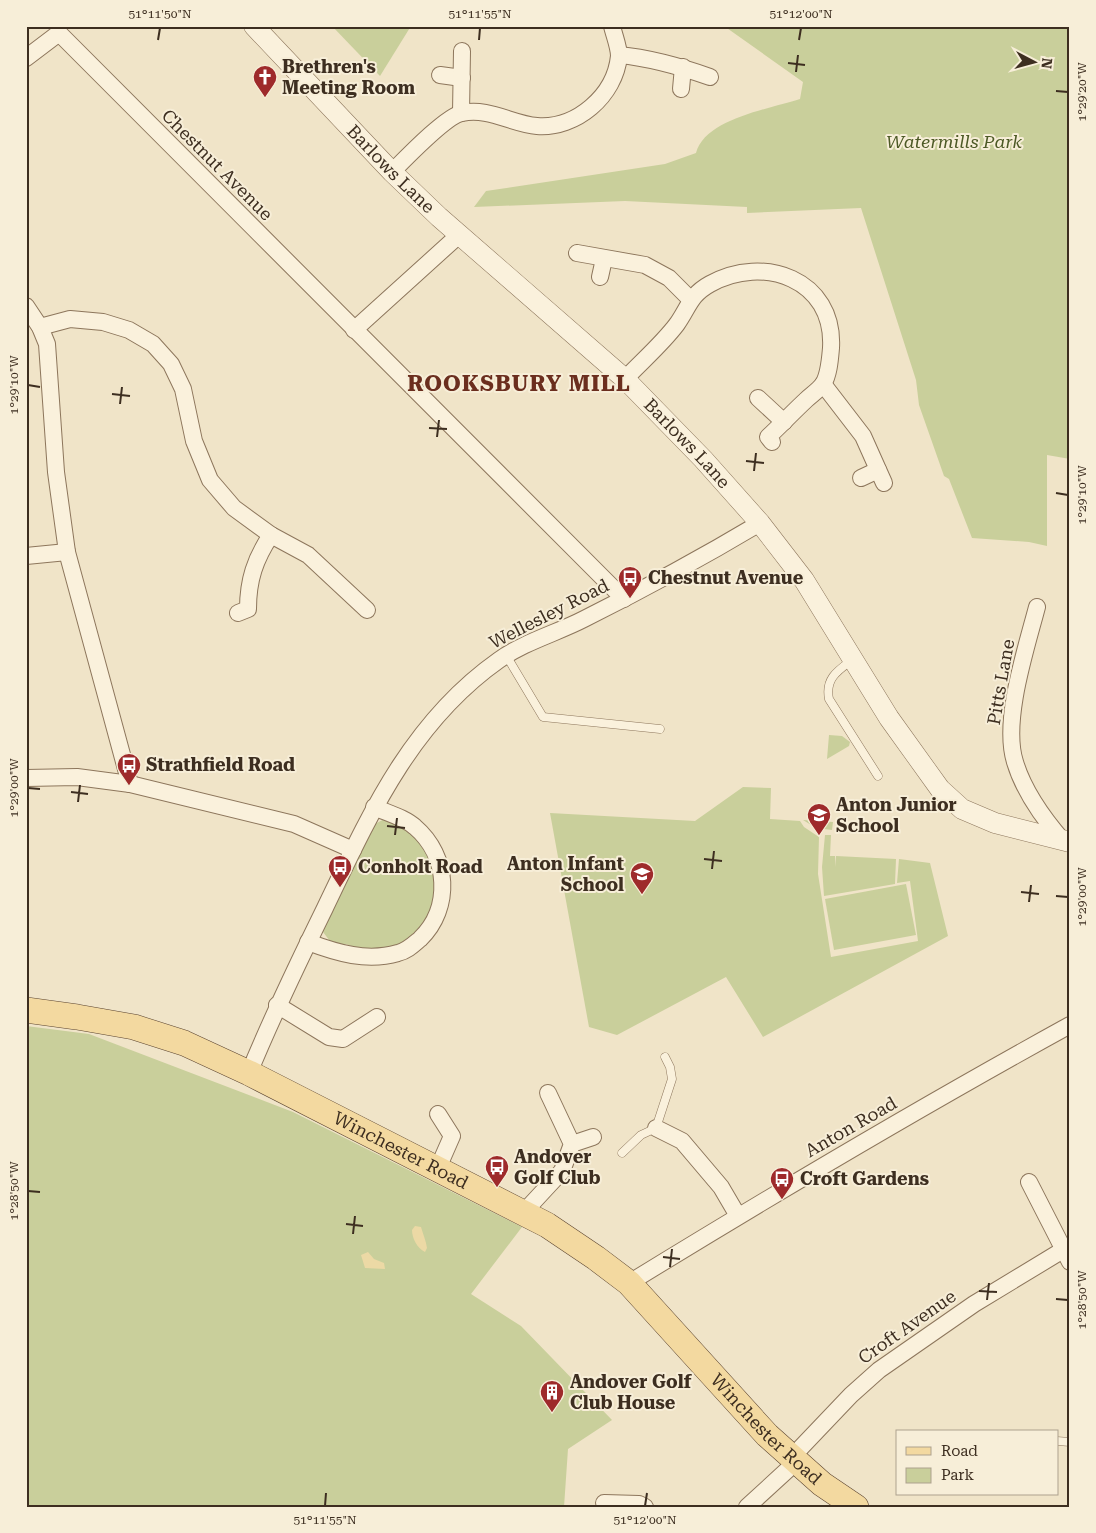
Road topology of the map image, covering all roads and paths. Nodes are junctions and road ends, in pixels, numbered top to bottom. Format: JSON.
{"nodes":[{"id":1,"x":254,"y":26,"type":"edge"},
{"id":2,"x":612,"y":26,"type":"edge"},
{"id":3,"x":60,"y":29,"type":"edge"},
{"id":4,"x":462,"y":51,"type":"dead end"},
{"id":5,"x":27,"y":54,"type":"edge"},
{"id":6,"x":619,"y":55,"type":"junction"},
{"id":7,"x":683,"y":67,"type":"junction"},
{"id":8,"x":440,"y":74,"type":"dead end"},
{"id":9,"x":710,"y":77,"type":"dead end"},
{"id":10,"x":462,"y":78,"type":"junction"},
{"id":11,"x":681,"y":89,"type":"dead end"},
{"id":12,"x":461,"y":113,"type":"junction"},
{"id":13,"x":392,"y":172,"type":"junction"},
{"id":14,"x":460,"y":235,"type":"junction"},
{"id":15,"x":577,"y":253,"type":"dead end"},
{"id":16,"x":604,"y":259,"type":"junction"},
{"id":17,"x":600,"y":277,"type":"dead end"},
{"id":18,"x":690,"y":299,"type":"junction"},
{"id":19,"x":26,"y":306,"type":"edge"},
{"id":20,"x":40,"y":327,"type":"junction"},
{"id":21,"x":354,"y":330,"type":"junction"},
{"id":22,"x":624,"y":379,"type":"junction"},
{"id":23,"x":822,"y":384,"type":"junction"},
{"id":24,"x":758,"y":398,"type":"dead end"},
{"id":25,"x":784,"y":422,"type":"junction"},
{"id":26,"x":772,"y":442,"type":"dead end"},
{"id":27,"x":861,"y":478,"type":"dead end"},
{"id":28,"x":760,"y":522,"type":"junction"},
{"id":29,"x":271,"y":535,"type":"junction"},
{"id":30,"x":67,"y":552,"type":"junction"},
{"id":31,"x":26,"y":556,"type":"edge"},
{"id":32,"x":624,"y":599,"type":"junction"},
{"id":33,"x":1037,"y":607,"type":"dead end"},
{"id":34,"x":368,"y":610,"type":"dead end"},
{"id":35,"x":238,"y":612,"type":"dead end"},
{"id":36,"x":506,"y":655,"type":"junction"},
{"id":37,"x":854,"y":658,"type":"junction"},
{"id":38,"x":660,"y":729,"type":"dead end"},
{"id":39,"x":878,"y":776,"type":"dead end"},
{"id":40,"x":26,"y":778,"type":"edge"},
{"id":41,"x":130,"y":784,"type":"junction"},
{"id":42,"x":374,"y":807,"type":"junction"},
{"id":43,"x":1066,"y":841,"type":"edge"},
{"id":44,"x":353,"y":850,"type":"junction"},
{"id":45,"x":308,"y":942,"type":"junction"},
{"id":46,"x":277,"y":1005,"type":"junction"},
{"id":47,"x":26,"y":1010,"type":"edge"},
{"id":48,"x":377,"y":1018,"type":"dead end"},
{"id":49,"x":1070,"y":1025,"type":"edge"},
{"id":50,"x":665,"y":1056,"type":"dead end"},
{"id":51,"x":248,"y":1073,"type":"junction"},
{"id":52,"x":548,"y":1093,"type":"dead end"},
{"id":53,"x":438,"y":1114,"type":"dead end"},
{"id":54,"x":656,"y":1128,"type":"junction"},
{"id":55,"x":593,"y":1137,"type":"dead end"},
{"id":56,"x":572,"y":1144,"type":"junction"},
{"id":57,"x":622,"y":1153,"type":"dead end"},
{"id":58,"x":438,"y":1168,"type":"junction"},
{"id":59,"x":1029,"y":1182,"type":"dead end"},
{"id":60,"x":524,"y":1212,"type":"junction"},
{"id":61,"x":738,"y":1216,"type":"junction"},
{"id":62,"x":1066,"y":1256,"type":"edge"},
{"id":63,"x":629,"y":1283,"type":"junction"},
{"id":64,"x":794,"y":1460,"type":"junction"},
{"id":65,"x":604,"y":1503,"type":"dead end"},
{"id":66,"x":644,"y":1507,"type":"edge"},
{"id":67,"x":748,"y":1507,"type":"edge"},
{"id":68,"x":856,"y":1507,"type":"edge"}],
"edges":[{"from":1,"to":13,"type":"street","name":"Barlows Lane"},
{"from":2,"to":6,"type":"street"},
{"from":3,"to":5,"type":"street"},
{"from":3,"to":21,"type":"street","name":"Chestnut Avenue"},
{"from":4,"to":10,"type":"street"},
{"from":6,"to":7,"type":"street"},
{"from":6,"to":12,"type":"street"},
{"from":7,"to":9,"type":"street"},
{"from":7,"to":11,"type":"street"},
{"from":8,"to":10,"type":"street"},
{"from":10,"to":12,"type":"street"},
{"from":12,"to":13,"type":"street"},
{"from":13,"to":14,"type":"street","name":"Barlows Lane"},
{"from":14,"to":21,"type":"street"},
{"from":14,"to":22,"type":"street","name":"Barlows Lane"},
{"from":15,"to":16,"type":"street"},
{"from":16,"to":17,"type":"street"},
{"from":16,"to":18,"type":"street"},
{"from":18,"to":22,"type":"street"},
{"from":18,"to":23,"type":"street"},
{"from":19,"to":20,"type":"street"},
{"from":20,"to":29,"type":"street"},
{"from":20,"to":30,"type":"street"},
{"from":21,"to":32,"type":"street","name":"Chestnut Avenue"},
{"from":22,"to":28,"type":"street","name":"Barlows Lane"},
{"from":23,"to":25,"type":"street"},
{"from":23,"to":27,"type":"street"},
{"from":24,"to":25,"type":"street"},
{"from":25,"to":26,"type":"street"},
{"from":28,"to":32,"type":"street","name":"Wellesley Road"},
{"from":28,"to":37,"type":"street","name":"Barlows Lane"},
{"from":29,"to":34,"type":"street"},
{"from":29,"to":35,"type":"street"},
{"from":30,"to":31,"type":"street"},
{"from":30,"to":41,"type":"street"},
{"from":32,"to":36,"type":"street","name":"Wellesley Road"},
{"from":33,"to":43,"type":"street","name":"Pitts Lane"},
{"from":36,"to":38,"type":"lane"},
{"from":36,"to":42,"type":"street","name":"Wellesley Road"},
{"from":37,"to":39,"type":"lane"},
{"from":37,"to":43,"type":"street","name":"Barlows Lane"},
{"from":40,"to":41,"type":"street"},
{"from":41,"to":44,"type":"street"},
{"from":42,"to":44,"type":"street","name":"Wellesley Road"},
{"from":42,"to":45,"type":"street"},
{"from":44,"to":45,"type":"street","name":"Wellesley Road"},
{"from":45,"to":46,"type":"street","name":"Wellesley Road"},
{"from":46,"to":48,"type":"street"},
{"from":46,"to":51,"type":"street","name":"Wellesley Road"},
{"from":47,"to":51,"type":"main road","name":"Winchester Road"},
{"from":49,"to":61,"type":"street","name":"Anton Road"},
{"from":50,"to":54,"type":"lane"},
{"from":51,"to":58,"type":"main road","name":"Winchester Road"},
{"from":52,"to":56,"type":"street"},
{"from":53,"to":58,"type":"street"},
{"from":54,"to":57,"type":"lane"},
{"from":54,"to":61,"type":"street"},
{"from":55,"to":56,"type":"street"},
{"from":56,"to":60,"type":"street"},
{"from":58,"to":60,"type":"main road","name":"Winchester Road"},
{"from":59,"to":62,"type":"street"},
{"from":60,"to":63,"type":"main road","name":"Winchester Road"},
{"from":61,"to":63,"type":"street","name":"Anton Road"},
{"from":62,"to":64,"type":"street","name":"Croft Avenue"},
{"from":63,"to":64,"type":"main road","name":"Winchester Road"},
{"from":64,"to":67,"type":"street","name":"Croft Avenue"},
{"from":64,"to":68,"type":"main road","name":"Winchester Road"},
{"from":65,"to":66,"type":"street"}]}
